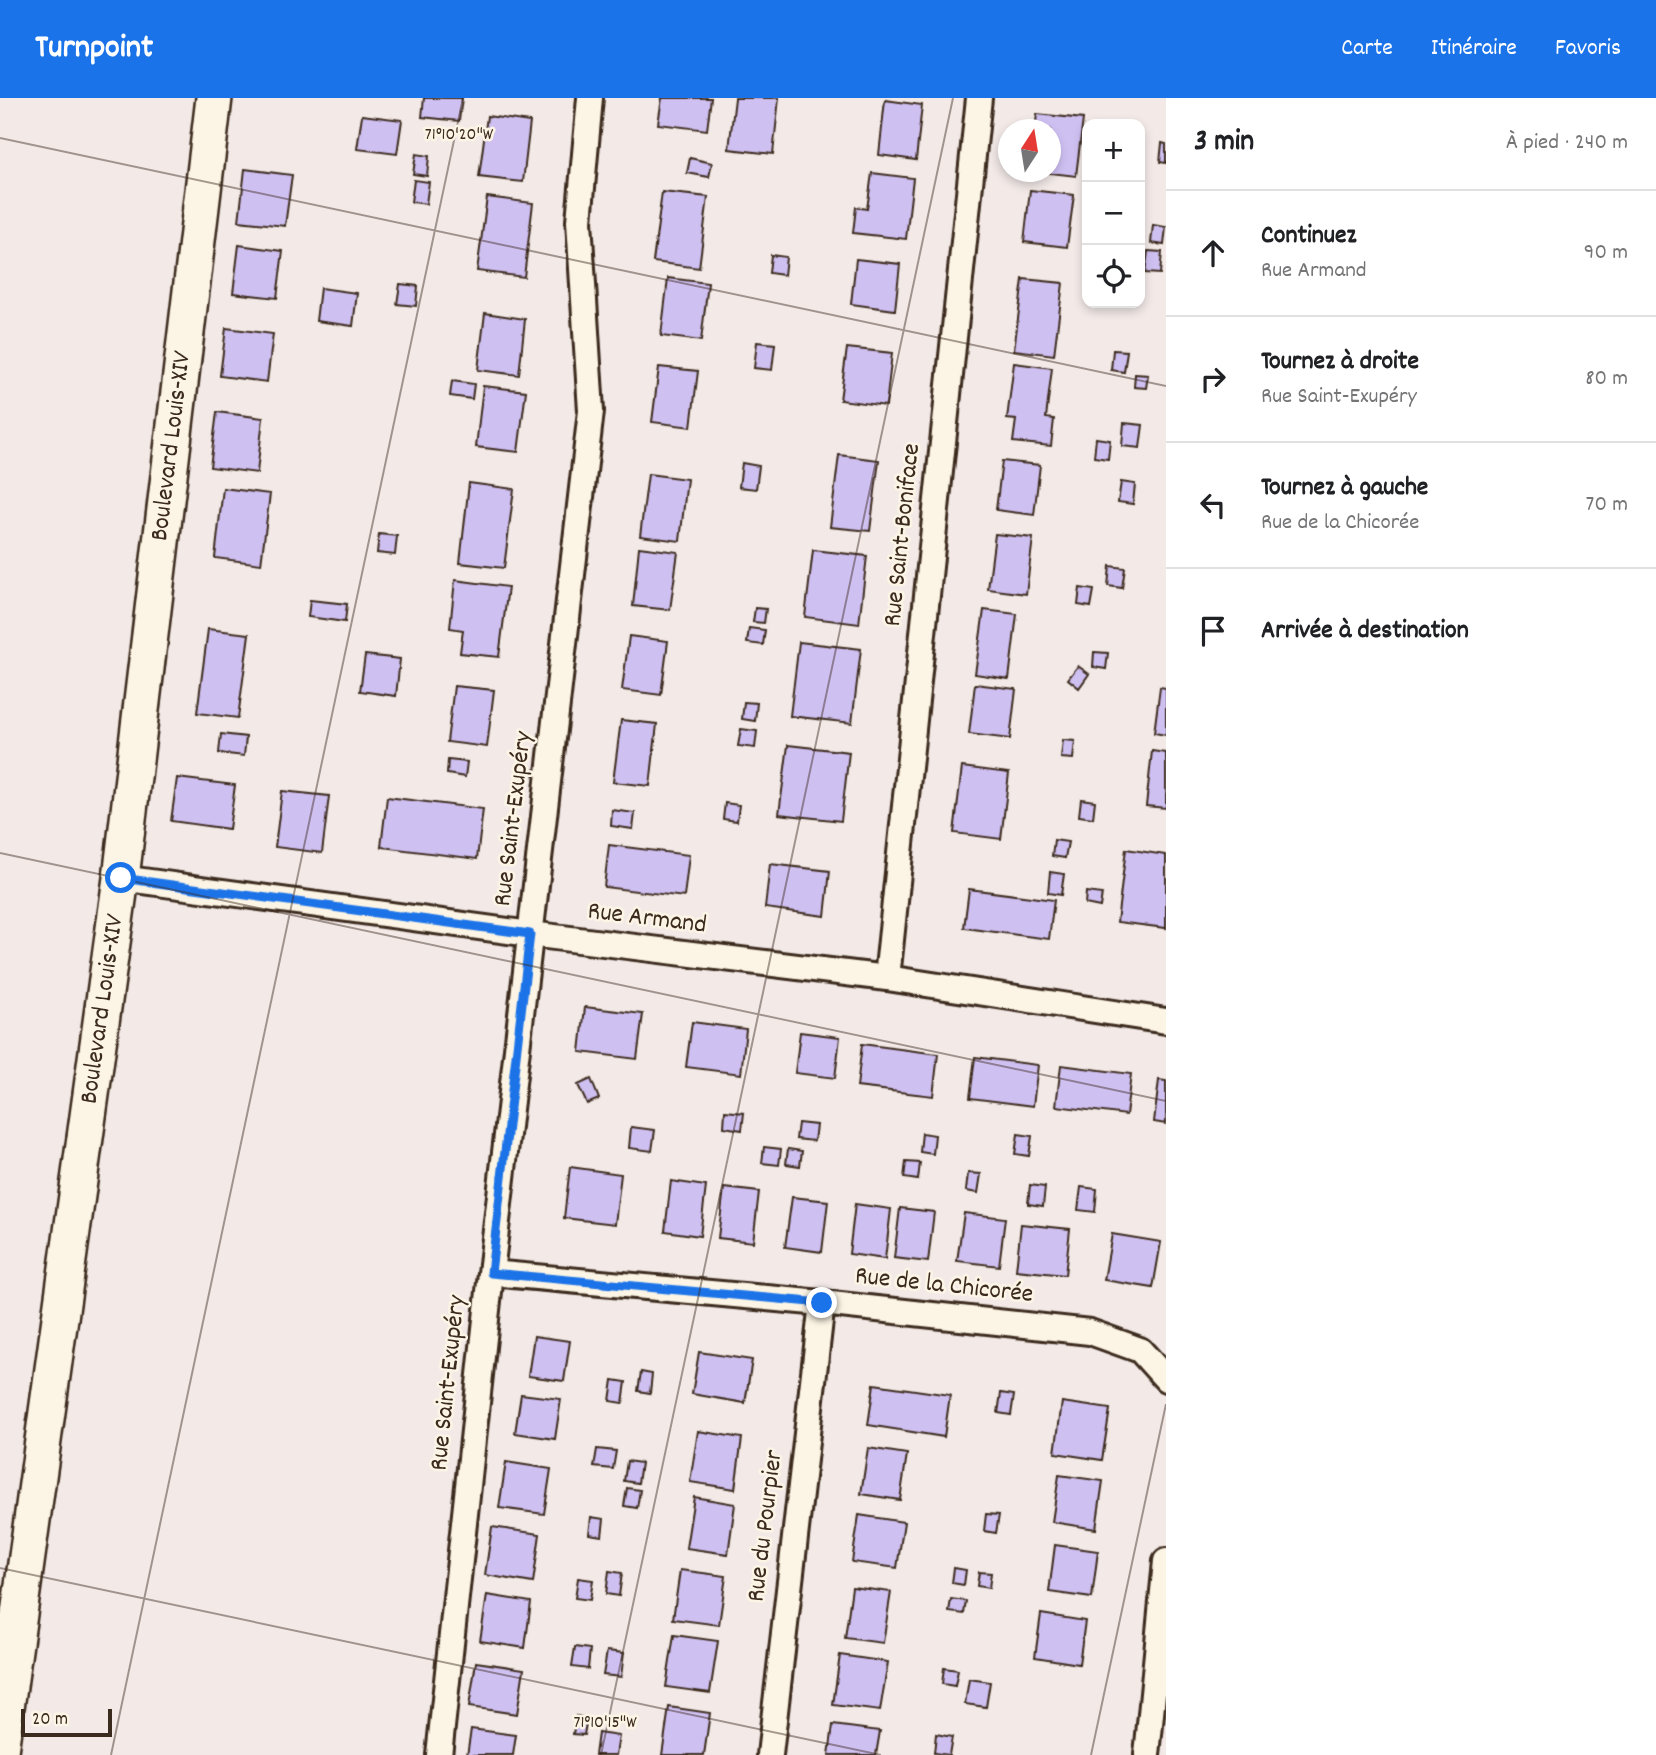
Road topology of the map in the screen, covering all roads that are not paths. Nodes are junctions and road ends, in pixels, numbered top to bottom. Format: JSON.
{"nodes":[{"id":1,"x":214,"y":98,"type":"edge"},
{"id":2,"x":590,"y":98,"type":"edge"},
{"id":3,"x":979,"y":98,"type":"edge"},
{"id":4,"x":121,"y":878,"type":"junction"},
{"id":5,"x":530,"y":934,"type":"junction"},
{"id":6,"x":887,"y":978,"type":"junction"},
{"id":7,"x":1166,"y":1021,"type":"edge"},
{"id":8,"x":491,"y":1273,"type":"junction"},
{"id":9,"x":822,"y":1303,"type":"junction"},
{"id":10,"x":1166,"y":1379,"type":"edge"},
{"id":11,"x":1166,"y":1561,"type":"edge"},
{"id":12,"x":0,"y":1751,"type":"edge"},
{"id":13,"x":439,"y":1755,"type":"edge"},
{"id":14,"x":770,"y":1755,"type":"edge"},
{"id":15,"x":1147,"y":1755,"type":"edge"}],
"edges":[{"from":1,"to":4,"type":"main road","name":"Boulevard Louis-XIV"},
{"from":2,"to":5,"type":"street","name":"Rue Saint-Exupéry"},
{"from":3,"to":6,"type":"street","name":"Rue Saint-Boniface"},
{"from":4,"to":5,"type":"street","name":"Rue Armand"},
{"from":4,"to":12,"type":"main road","name":"Boulevard Louis-XIV"},
{"from":5,"to":6,"type":"street","name":"Rue Armand"},
{"from":5,"to":8,"type":"street","name":"Rue Saint-Exupéry"},
{"from":6,"to":7,"type":"street","name":"Rue Armand"},
{"from":8,"to":9,"type":"street","name":"Rue de la Chicorée"},
{"from":8,"to":13,"type":"street","name":"Rue Saint-Exupéry"},
{"from":9,"to":10,"type":"street","name":"Rue de la Chicorée"},
{"from":9,"to":14,"type":"street","name":"Rue du Pourpier"},
{"from":11,"to":15,"type":"street"}]}
